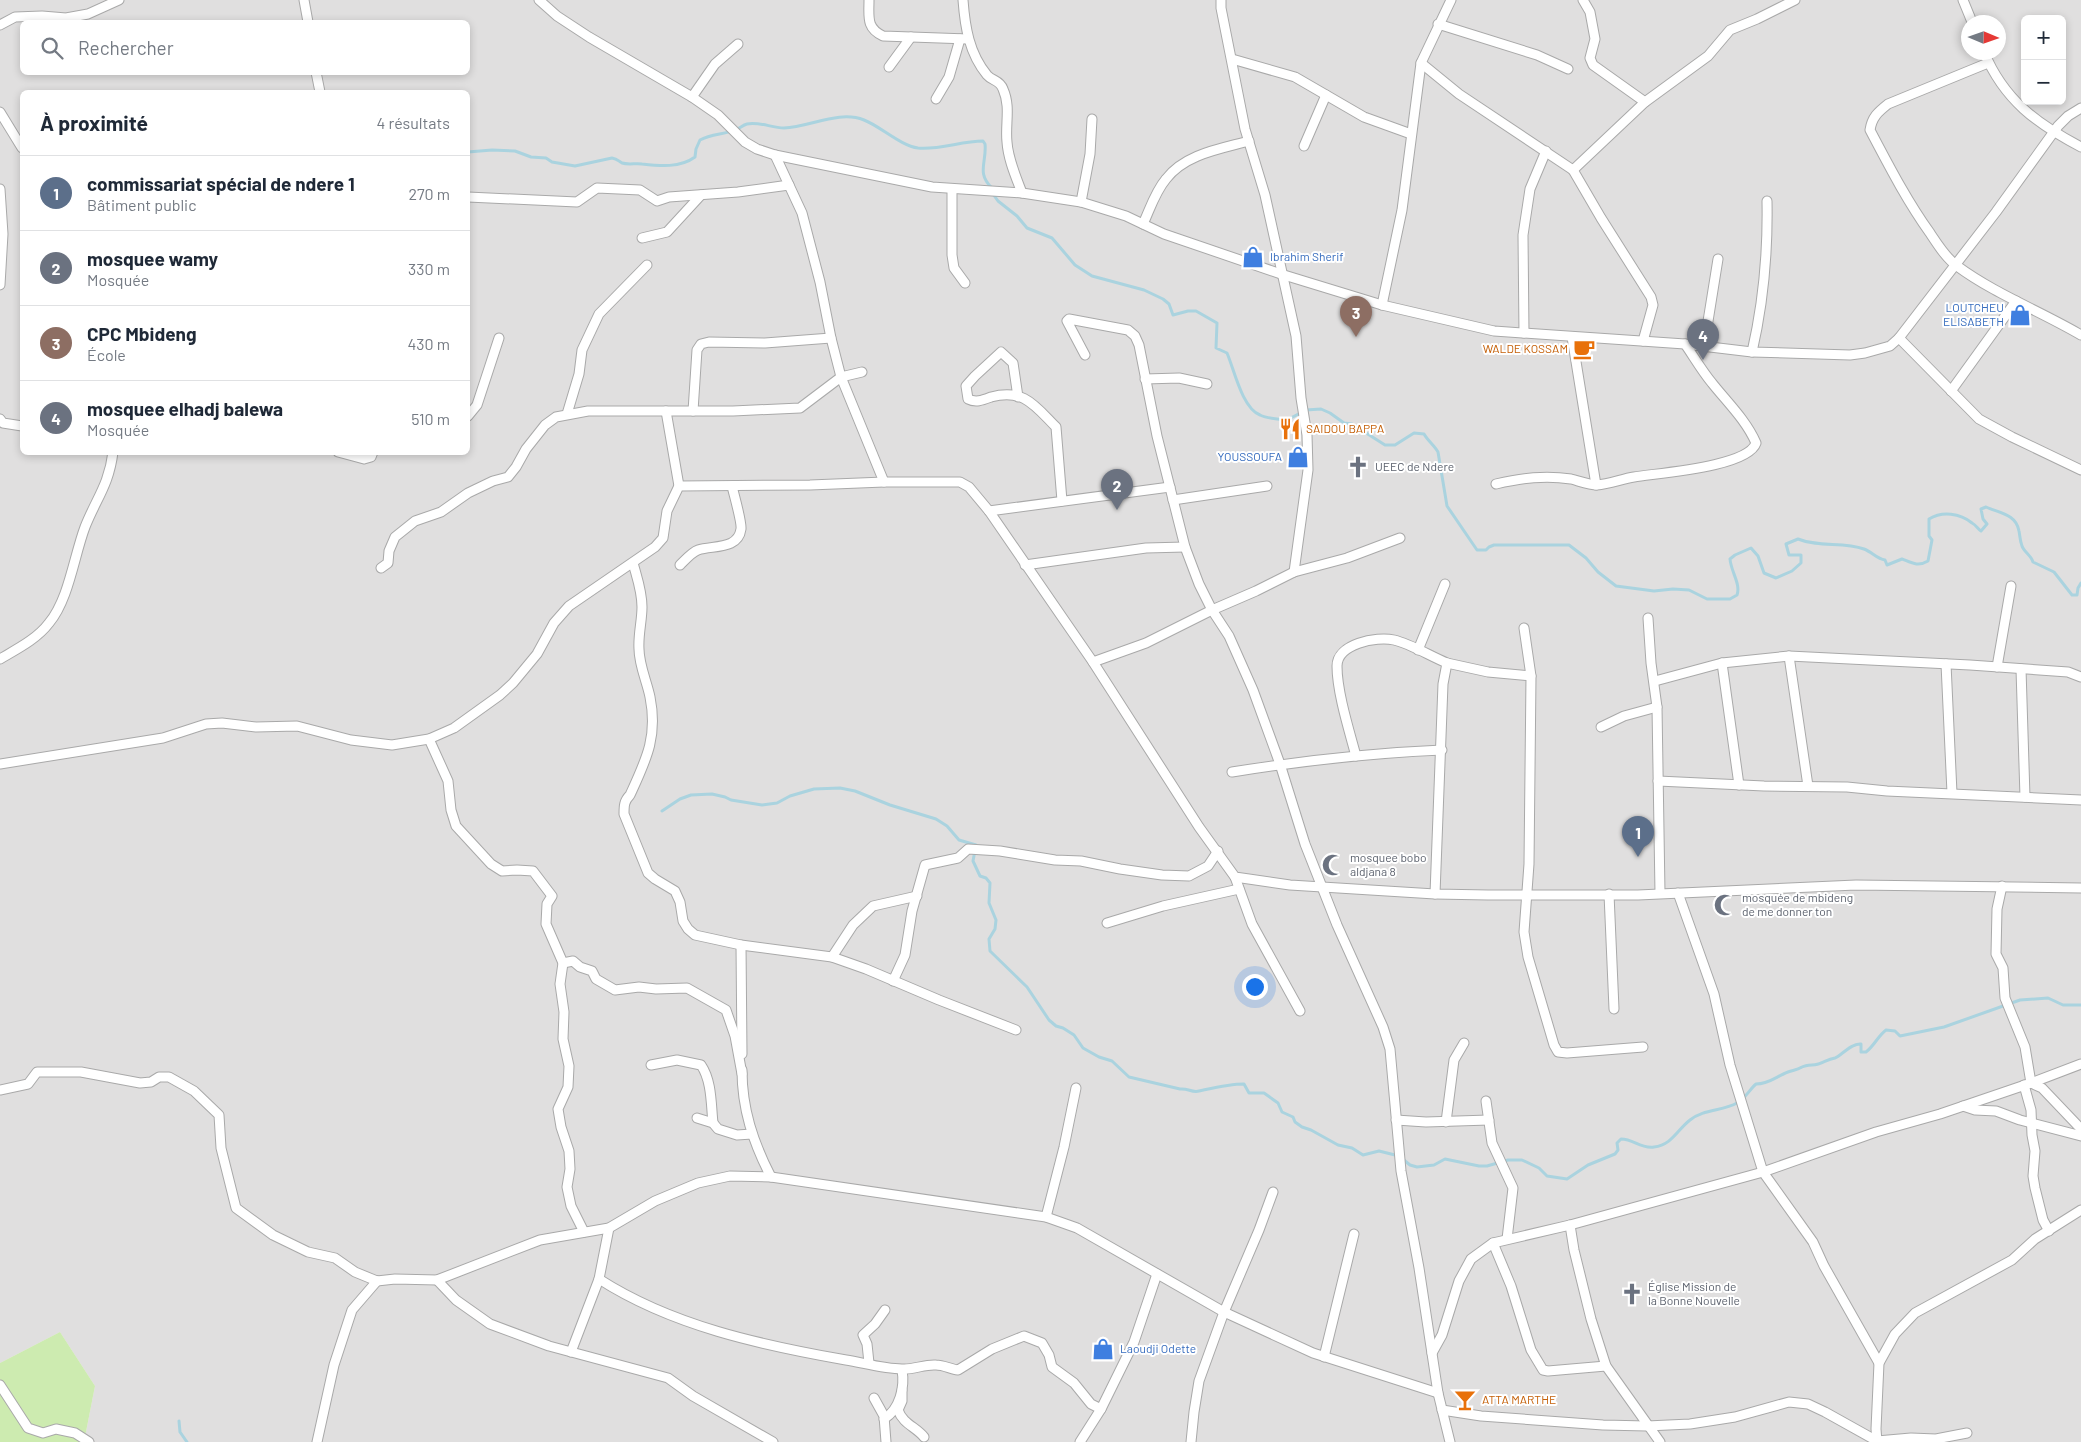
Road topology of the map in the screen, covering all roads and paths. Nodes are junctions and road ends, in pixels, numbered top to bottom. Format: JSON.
{"nodes":[{"id":1,"x":119,"y":0,"type":"edge"},
{"id":2,"x":304,"y":0,"type":"edge"},
{"id":3,"x":539,"y":0,"type":"edge"},
{"id":4,"x":869,"y":0,"type":"edge"},
{"id":5,"x":964,"y":0,"type":"edge"},
{"id":6,"x":1221,"y":0,"type":"edge"},
{"id":7,"x":1451,"y":0,"type":"edge"},
{"id":8,"x":1583,"y":0,"type":"edge"},
{"id":9,"x":1795,"y":0,"type":"edge"},
{"id":10,"x":1963,"y":0,"type":"edge"},
{"id":11,"x":1969,"y":15,"type":"edge"},
{"id":12,"x":308,"y":20,"type":"edge"},
{"id":13,"x":1438,"y":24,"type":"junction"},
{"id":14,"x":0,"y":25,"type":"edge"},
{"id":15,"x":911,"y":37,"type":"junction"},
{"id":16,"x":964,"y":39,"type":"junction"},
{"id":17,"x":738,"y":44,"type":"dead end"},
{"id":18,"x":1232,"y":59,"type":"junction"},
{"id":19,"x":1987,"y":60,"type":"edge"},
{"id":20,"x":1421,"y":63,"type":"junction"},
{"id":21,"x":1988,"y":63,"type":"junction"},
{"id":22,"x":889,"y":67,"type":"dead end"},
{"id":23,"x":1568,"y":69,"type":"dead end"},
{"id":24,"x":317,"y":75,"type":"edge"},
{"id":25,"x":320,"y":90,"type":"edge"},
{"id":26,"x":1326,"y":95,"type":"junction"},
{"id":27,"x":692,"y":97,"type":"junction"},
{"id":28,"x":936,"y":99,"type":"dead end"},
{"id":29,"x":1645,"y":102,"type":"junction"},
{"id":30,"x":2081,"y":108,"type":"edge"},
{"id":31,"x":0,"y":112,"type":"edge"},
{"id":32,"x":1092,"y":119,"type":"dead end"},
{"id":33,"x":2054,"y":133,"type":"junction"},
{"id":34,"x":1411,"y":134,"type":"junction"},
{"id":35,"x":1249,"y":141,"type":"junction"},
{"id":36,"x":20,"y":145,"type":"edge"},
{"id":37,"x":1304,"y":146,"type":"dead end"},
{"id":38,"x":2081,"y":147,"type":"edge"},
{"id":39,"x":1546,"y":151,"type":"junction"},
{"id":40,"x":775,"y":155,"type":"junction"},
{"id":41,"x":1574,"y":170,"type":"junction"},
{"id":42,"x":790,"y":185,"type":"junction"},
{"id":43,"x":0,"y":189,"type":"edge"},
{"id":44,"x":952,"y":189,"type":"junction"},
{"id":45,"x":1022,"y":193,"type":"junction"},
{"id":46,"x":701,"y":195,"type":"junction"},
{"id":47,"x":470,"y":197,"type":"edge"},
{"id":48,"x":1768,"y":201,"type":"dead end"},
{"id":49,"x":1081,"y":202,"type":"junction"},
{"id":50,"x":1143,"y":224,"type":"junction"},
{"id":51,"x":642,"y":238,"type":"dead end"},
{"id":52,"x":1718,"y":259,"type":"dead end"},
{"id":53,"x":647,"y":265,"type":"dead end"},
{"id":54,"x":1956,"y":265,"type":"junction"},
{"id":55,"x":1284,"y":275,"type":"junction"},
{"id":56,"x":964,"y":283,"type":"dead end"},
{"id":57,"x":0,"y":285,"type":"edge"},
{"id":58,"x":2016,"y":301,"type":"junction"},
{"id":59,"x":1382,"y":305,"type":"junction"},
{"id":60,"x":1524,"y":333,"type":"junction"},
{"id":61,"x":2081,"y":335,"type":"edge"},
{"id":62,"x":1572,"y":337,"type":"junction"},
{"id":63,"x":499,"y":338,"type":"dead end"},
{"id":64,"x":831,"y":338,"type":"junction"},
{"id":65,"x":1900,"y":338,"type":"junction"},
{"id":66,"x":1643,"y":341,"type":"junction"},
{"id":67,"x":1685,"y":344,"type":"junction"},
{"id":68,"x":1704,"y":346,"type":"junction"},
{"id":69,"x":1752,"y":352,"type":"junction"},
{"id":70,"x":1085,"y":355,"type":"dead end"},
{"id":71,"x":862,"y":372,"type":"dead end"},
{"id":72,"x":841,"y":377,"type":"junction"},
{"id":73,"x":1145,"y":379,"type":"junction"},
{"id":74,"x":1207,"y":384,"type":"dead end"},
{"id":75,"x":1951,"y":391,"type":"junction"},
{"id":76,"x":1018,"y":396,"type":"junction"},
{"id":77,"x":666,"y":410,"type":"junction"},
{"id":78,"x":693,"y":411,"type":"junction"},
{"id":79,"x":470,"y":414,"type":"edge"},
{"id":80,"x":567,"y":414,"type":"junction"},
{"id":81,"x":0,"y":420,"type":"edge"},
{"id":82,"x":20,"y":426,"type":"edge"},
{"id":83,"x":113,"y":455,"type":"edge"},
{"id":84,"x":349,"y":455,"type":"edge"},
{"id":85,"x":372,"y":455,"type":"edge"},
{"id":86,"x":2081,"y":470,"type":"edge"},
{"id":87,"x":884,"y":482,"type":"junction"},
{"id":88,"x":1496,"y":484,"type":"dead end"},
{"id":89,"x":1596,"y":485,"type":"junction"},
{"id":90,"x":679,"y":486,"type":"junction"},
{"id":91,"x":732,"y":486,"type":"junction"},
{"id":92,"x":1267,"y":486,"type":"dead end"},
{"id":93,"x":1170,"y":487,"type":"junction"},
{"id":94,"x":1174,"y":500,"type":"junction"},
{"id":95,"x":1062,"y":501,"type":"junction"},
{"id":96,"x":990,"y":511,"type":"junction"},
{"id":97,"x":1400,"y":538,"type":"dead end"},
{"id":98,"x":1185,"y":547,"type":"junction"},
{"id":99,"x":633,"y":563,"type":"junction"},
{"id":100,"x":680,"y":565,"type":"dead end"},
{"id":101,"x":1025,"y":565,"type":"junction"},
{"id":102,"x":381,"y":568,"type":"dead end"},
{"id":103,"x":1294,"y":572,"type":"junction"},
{"id":104,"x":1445,"y":584,"type":"dead end"},
{"id":105,"x":2011,"y":586,"type":"dead end"},
{"id":106,"x":1212,"y":610,"type":"junction"},
{"id":107,"x":1648,"y":618,"type":"dead end"},
{"id":108,"x":1524,"y":628,"type":"dead end"},
{"id":109,"x":1418,"y":650,"type":"junction"},
{"id":110,"x":1789,"y":656,"type":"junction"},
{"id":111,"x":0,"y":659,"type":"edge"},
{"id":112,"x":1093,"y":662,"type":"junction"},
{"id":113,"x":1447,"y":663,"type":"junction"},
{"id":114,"x":1722,"y":663,"type":"junction"},
{"id":115,"x":1946,"y":664,"type":"junction"},
{"id":116,"x":1997,"y":667,"type":"junction"},
{"id":117,"x":2021,"y":669,"type":"junction"},
{"id":118,"x":1531,"y":676,"type":"junction"},
{"id":119,"x":2081,"y":677,"type":"edge"},
{"id":120,"x":1655,"y":681,"type":"junction"},
{"id":121,"x":1657,"y":707,"type":"junction"},
{"id":122,"x":1601,"y":727,"type":"dead end"},
{"id":123,"x":429,"y":738,"type":"junction"},
{"id":124,"x":1442,"y":750,"type":"junction"},
{"id":125,"x":1356,"y":756,"type":"junction"},
{"id":126,"x":0,"y":764,"type":"edge"},
{"id":127,"x":1280,"y":764,"type":"junction"},
{"id":128,"x":1232,"y":772,"type":"dead end"},
{"id":129,"x":1658,"y":781,"type":"junction"},
{"id":130,"x":1739,"y":785,"type":"junction"},
{"id":131,"x":1808,"y":786,"type":"junction"},
{"id":132,"x":1952,"y":793,"type":"junction"},
{"id":133,"x":2025,"y":797,"type":"junction"},
{"id":134,"x":2081,"y":800,"type":"edge"},
{"id":135,"x":1218,"y":851,"type":"junction"},
{"id":136,"x":1235,"y":877,"type":"junction"},
{"id":137,"x":1321,"y":886,"type":"junction"},
{"id":138,"x":2002,"y":886,"type":"junction"},
{"id":139,"x":1240,"y":888,"type":"junction"},
{"id":140,"x":2081,"y":888,"type":"edge"},
{"id":141,"x":1660,"y":893,"type":"junction"},
{"id":142,"x":1678,"y":893,"type":"junction"},
{"id":143,"x":1434,"y":894,"type":"junction"},
{"id":144,"x":1609,"y":894,"type":"junction"},
{"id":145,"x":1528,"y":895,"type":"junction"},
{"id":146,"x":917,"y":896,"type":"junction"},
{"id":147,"x":1107,"y":923,"type":"dead end"},
{"id":148,"x":741,"y":944,"type":"junction"},
{"id":149,"x":832,"y":957,"type":"junction"},
{"id":150,"x":563,"y":963,"type":"junction"},
{"id":151,"x":893,"y":981,"type":"junction"},
{"id":152,"x":1614,"y":1009,"type":"dead end"},
{"id":153,"x":1300,"y":1011,"type":"dead end"},
{"id":154,"x":1016,"y":1030,"type":"dead end"},
{"id":155,"x":1464,"y":1043,"type":"dead end"},
{"id":156,"x":1643,"y":1047,"type":"dead end"},
{"id":157,"x":2081,"y":1064,"type":"edge"},
{"id":158,"x":652,"y":1066,"type":"dead end"},
{"id":159,"x":742,"y":1074,"type":"junction"},
{"id":160,"x":2028,"y":1084,"type":"junction"},
{"id":161,"x":1076,"y":1088,"type":"dead end"},
{"id":162,"x":0,"y":1090,"type":"edge"},
{"id":163,"x":1486,"y":1101,"type":"dead end"},
{"id":164,"x":1962,"y":1106,"type":"junction"},
{"id":165,"x":697,"y":1118,"type":"dead end"},
{"id":166,"x":1396,"y":1120,"type":"junction"},
{"id":167,"x":1489,"y":1120,"type":"junction"},
{"id":168,"x":1446,"y":1122,"type":"junction"},
{"id":169,"x":713,"y":1123,"type":"junction"},
{"id":170,"x":2033,"y":1124,"type":"junction"},
{"id":171,"x":2081,"y":1129,"type":"edge"},
{"id":172,"x":752,"y":1134,"type":"junction"},
{"id":173,"x":2081,"y":1136,"type":"edge"},
{"id":174,"x":1764,"y":1172,"type":"junction"},
{"id":175,"x":771,"y":1177,"type":"junction"},
{"id":176,"x":1273,"y":1192,"type":"dead end"},
{"id":177,"x":2081,"y":1210,"type":"edge"},
{"id":178,"x":1046,"y":1217,"type":"junction"},
{"id":179,"x":1570,"y":1225,"type":"junction"},
{"id":180,"x":609,"y":1228,"type":"junction"},
{"id":181,"x":2049,"y":1231,"type":"junction"},
{"id":182,"x":584,"y":1232,"type":"junction"},
{"id":183,"x":1354,"y":1234,"type":"dead end"},
{"id":184,"x":1507,"y":1239,"type":"junction"},
{"id":185,"x":1493,"y":1243,"type":"junction"},
{"id":186,"x":1157,"y":1274,"type":"junction"},
{"id":187,"x":598,"y":1279,"type":"junction"},
{"id":188,"x":438,"y":1280,"type":"junction"},
{"id":189,"x":377,"y":1281,"type":"junction"},
{"id":190,"x":885,"y":1310,"type":"dead end"},
{"id":191,"x":1224,"y":1312,"type":"junction"},
{"id":192,"x":571,"y":1352,"type":"junction"},
{"id":193,"x":1432,"y":1353,"type":"junction"},
{"id":194,"x":1324,"y":1357,"type":"junction"},
{"id":195,"x":869,"y":1363,"type":"junction"},
{"id":196,"x":1879,"y":1363,"type":"junction"},
{"id":197,"x":1606,"y":1366,"type":"junction"},
{"id":198,"x":902,"y":1370,"type":"junction"},
{"id":199,"x":0,"y":1385,"type":"edge"},
{"id":200,"x":902,"y":1390,"type":"junction"},
{"id":201,"x":1438,"y":1393,"type":"junction"},
{"id":202,"x":874,"y":1398,"type":"dead end"},
{"id":203,"x":1101,"y":1409,"type":"junction"},
{"id":204,"x":1442,"y":1410,"type":"junction"},
{"id":205,"x":884,"y":1419,"type":"junction"},
{"id":206,"x":1647,"y":1426,"type":"junction"},
{"id":207,"x":1967,"y":1433,"type":"dead end"},
{"id":208,"x":924,"y":1437,"type":"dead end"},
{"id":209,"x":1877,"y":1441,"type":"edge"},
{"id":210,"x":89,"y":1442,"type":"edge"},
{"id":211,"x":317,"y":1442,"type":"edge"},
{"id":212,"x":773,"y":1442,"type":"edge"},
{"id":213,"x":886,"y":1442,"type":"edge"},
{"id":214,"x":1080,"y":1442,"type":"edge"},
{"id":215,"x":1191,"y":1442,"type":"edge"},
{"id":216,"x":1450,"y":1442,"type":"edge"},
{"id":217,"x":1660,"y":1442,"type":"edge"}],
"edges":[{"from":1,"to":14,"type":"street"},
{"from":2,"to":12,"type":"street"},
{"from":3,"to":27,"type":"street"},
{"from":4,"to":15,"type":"street"},
{"from":5,"to":16,"type":"street"},
{"from":6,"to":18,"type":"street"},
{"from":7,"to":13,"type":"street"},
{"from":8,"to":29,"type":"street"},
{"from":9,"to":29,"type":"street"},
{"from":10,"to":11,"type":"street"},
{"from":13,"to":20,"type":"street"},
{"from":13,"to":23,"type":"street"},
{"from":15,"to":16,"type":"street"},
{"from":15,"to":22,"type":"street"},
{"from":16,"to":28,"type":"street"},
{"from":16,"to":45,"type":"street"},
{"from":17,"to":27,"type":"street"},
{"from":18,"to":26,"type":"street"},
{"from":18,"to":35,"type":"street"},
{"from":19,"to":21,"type":"street"},
{"from":20,"to":34,"type":"street"},
{"from":20,"to":39,"type":"street"},
{"from":21,"to":33,"type":"street"},
{"from":21,"to":54,"type":"street"},
{"from":24,"to":25,"type":"street"},
{"from":26,"to":34,"type":"street"},
{"from":26,"to":37,"type":"street"},
{"from":27,"to":40,"type":"street"},
{"from":29,"to":41,"type":"street"},
{"from":30,"to":33,"type":"street"},
{"from":31,"to":36,"type":"street"},
{"from":32,"to":49,"type":"street"},
{"from":33,"to":38,"type":"street"},
{"from":33,"to":54,"type":"street"},
{"from":34,"to":59,"type":"street"},
{"from":35,"to":50,"type":"street"},
{"from":35,"to":55,"type":"street"},
{"from":39,"to":41,"type":"street"},
{"from":39,"to":60,"type":"street"},
{"from":40,"to":42,"type":"street"},
{"from":40,"to":44,"type":"street"},
{"from":41,"to":66,"type":"street"},
{"from":42,"to":46,"type":"street"},
{"from":42,"to":64,"type":"street"},
{"from":43,"to":57,"type":"street"},
{"from":44,"to":45,"type":"street"},
{"from":44,"to":56,"type":"street"},
{"from":45,"to":49,"type":"street"},
{"from":46,"to":47,"type":"street"},
{"from":46,"to":51,"type":"street"},
{"from":48,"to":69,"type":"street"},
{"from":49,"to":50,"type":"street"},
{"from":50,"to":55,"type":"street"},
{"from":52,"to":68,"type":"street"},
{"from":53,"to":80,"type":"street"},
{"from":54,"to":58,"type":"street"},
{"from":54,"to":65,"type":"street"},
{"from":55,"to":59,"type":"street"},
{"from":55,"to":103,"type":"street"},
{"from":58,"to":61,"type":"street"},
{"from":58,"to":75,"type":"street"},
{"from":59,"to":60,"type":"street"},
{"from":60,"to":62,"type":"street"},
{"from":62,"to":66,"type":"street"},
{"from":62,"to":89,"type":"street"},
{"from":63,"to":79,"type":"street"},
{"from":64,"to":72,"type":"street"},
{"from":64,"to":78,"type":"street"},
{"from":65,"to":69,"type":"street"},
{"from":65,"to":75,"type":"street"},
{"from":66,"to":67,"type":"street"},
{"from":67,"to":68,"type":"street"},
{"from":67,"to":89,"type":"street"},
{"from":68,"to":69,"type":"street"},
{"from":70,"to":73,"type":"street"},
{"from":71,"to":72,"type":"street"},
{"from":72,"to":78,"type":"street"},
{"from":72,"to":87,"type":"street"},
{"from":73,"to":74,"type":"street"},
{"from":73,"to":93,"type":"street"},
{"from":75,"to":86,"type":"street"},
{"from":76,"to":76,"type":"street"},
{"from":76,"to":95,"type":"street"},
{"from":77,"to":78,"type":"street"},
{"from":77,"to":80,"type":"street"},
{"from":77,"to":90,"type":"street"},
{"from":80,"to":102,"type":"street"},
{"from":81,"to":82,"type":"street"},
{"from":83,"to":111,"type":"street"},
{"from":84,"to":85,"type":"street"},
{"from":87,"to":91,"type":"street"},
{"from":87,"to":96,"type":"street"},
{"from":88,"to":89,"type":"street"},
{"from":90,"to":91,"type":"street"},
{"from":90,"to":99,"type":"street"},
{"from":91,"to":100,"type":"street"},
{"from":92,"to":94,"type":"street"},
{"from":93,"to":94,"type":"street"},
{"from":93,"to":95,"type":"street"},
{"from":94,"to":98,"type":"street"},
{"from":95,"to":96,"type":"street"},
{"from":96,"to":101,"type":"street"},
{"from":97,"to":103,"type":"street"},
{"from":98,"to":101,"type":"street"},
{"from":98,"to":106,"type":"street"},
{"from":99,"to":123,"type":"street"},
{"from":99,"to":148,"type":"street"},
{"from":101,"to":112,"type":"street"},
{"from":103,"to":106,"type":"street"},
{"from":104,"to":109,"type":"street"},
{"from":105,"to":116,"type":"street"},
{"from":106,"to":112,"type":"street"},
{"from":106,"to":127,"type":"street"},
{"from":107,"to":120,"type":"street"},
{"from":108,"to":118,"type":"street"},
{"from":109,"to":113,"type":"street"},
{"from":109,"to":125,"type":"street"},
{"from":110,"to":114,"type":"street"},
{"from":110,"to":115,"type":"street"},
{"from":110,"to":131,"type":"street"},
{"from":112,"to":135,"type":"street"},
{"from":113,"to":118,"type":"street"},
{"from":113,"to":124,"type":"street"},
{"from":114,"to":120,"type":"street"},
{"from":114,"to":130,"type":"street"},
{"from":115,"to":116,"type":"street"},
{"from":115,"to":132,"type":"street"},
{"from":116,"to":117,"type":"street"},
{"from":117,"to":119,"type":"street"},
{"from":117,"to":133,"type":"street"},
{"from":118,"to":145,"type":"street"},
{"from":120,"to":121,"type":"street"},
{"from":121,"to":122,"type":"street"},
{"from":121,"to":129,"type":"street"},
{"from":123,"to":126,"type":"street"},
{"from":123,"to":150,"type":"street"},
{"from":124,"to":125,"type":"street"},
{"from":124,"to":143,"type":"street"},
{"from":125,"to":127,"type":"street"},
{"from":127,"to":128,"type":"street"},
{"from":127,"to":137,"type":"street"},
{"from":129,"to":130,"type":"street"},
{"from":129,"to":141,"type":"street"},
{"from":130,"to":131,"type":"street"},
{"from":131,"to":132,"type":"street"},
{"from":132,"to":133,"type":"street"},
{"from":133,"to":134,"type":"street"},
{"from":135,"to":136,"type":"street"},
{"from":135,"to":146,"type":"street"},
{"from":136,"to":137,"type":"street"},
{"from":136,"to":139,"type":"street"},
{"from":137,"to":143,"type":"street"},
{"from":137,"to":166,"type":"street"},
{"from":138,"to":140,"type":"street"},
{"from":138,"to":142,"type":"street"},
{"from":138,"to":160,"type":"street"},
{"from":139,"to":147,"type":"street"},
{"from":139,"to":153,"type":"street"},
{"from":141,"to":142,"type":"street"},
{"from":141,"to":144,"type":"street"},
{"from":142,"to":174,"type":"street"},
{"from":143,"to":145,"type":"street"},
{"from":144,"to":145,"type":"street"},
{"from":144,"to":152,"type":"street"},
{"from":145,"to":156,"type":"street"},
{"from":146,"to":149,"type":"street"},
{"from":146,"to":151,"type":"street"},
{"from":148,"to":149,"type":"street"},
{"from":148,"to":159,"type":"street"},
{"from":149,"to":151,"type":"street"},
{"from":150,"to":159,"type":"street"},
{"from":150,"to":182,"type":"street"},
{"from":151,"to":154,"type":"street"},
{"from":155,"to":168,"type":"street"},
{"from":157,"to":160,"type":"street"},
{"from":158,"to":169,"type":"street"},
{"from":159,"to":172,"type":"street"},
{"from":160,"to":164,"type":"street"},
{"from":160,"to":170,"type":"street"},
{"from":160,"to":171,"type":"street"},
{"from":161,"to":178,"type":"street"},
{"from":162,"to":189,"type":"street"},
{"from":163,"to":167,"type":"street"},
{"from":164,"to":170,"type":"street"},
{"from":164,"to":174,"type":"street"},
{"from":165,"to":169,"type":"street"},
{"from":166,"to":168,"type":"street"},
{"from":166,"to":193,"type":"street"},
{"from":167,"to":168,"type":"street"},
{"from":167,"to":184,"type":"street"},
{"from":169,"to":172,"type":"street"},
{"from":170,"to":173,"type":"street"},
{"from":170,"to":181,"type":"street"},
{"from":172,"to":175,"type":"street"},
{"from":174,"to":179,"type":"street"},
{"from":174,"to":196,"type":"street"},
{"from":175,"to":178,"type":"street"},
{"from":175,"to":180,"type":"street"},
{"from":176,"to":191,"type":"street"},
{"from":177,"to":181,"type":"street"},
{"from":178,"to":186,"type":"street"},
{"from":179,"to":184,"type":"street"},
{"from":179,"to":197,"type":"street"},
{"from":180,"to":182,"type":"street"},
{"from":180,"to":187,"type":"street"},
{"from":181,"to":196,"type":"street"},
{"from":182,"to":188,"type":"street"},
{"from":183,"to":194,"type":"street"},
{"from":184,"to":185,"type":"street"},
{"from":185,"to":193,"type":"street"},
{"from":185,"to":197,"type":"street"},
{"from":186,"to":191,"type":"street"},
{"from":186,"to":203,"type":"street"},
{"from":187,"to":192,"type":"street"},
{"from":187,"to":195,"type":"street"},
{"from":188,"to":189,"type":"street"},
{"from":188,"to":192,"type":"street"},
{"from":189,"to":211,"type":"street"},
{"from":190,"to":195,"type":"street"},
{"from":191,"to":194,"type":"street"},
{"from":191,"to":215,"type":"street"},
{"from":192,"to":212,"type":"street"},
{"from":193,"to":201,"type":"street"},
{"from":194,"to":201,"type":"street"},
{"from":195,"to":198,"type":"street"},
{"from":196,"to":209,"type":"street"},
{"from":197,"to":206,"type":"street"},
{"from":198,"to":200,"type":"street"},
{"from":198,"to":203,"type":"street"},
{"from":199,"to":210,"type":"street"},
{"from":200,"to":205,"type":"street"},
{"from":200,"to":208,"type":"street"},
{"from":201,"to":204,"type":"street"},
{"from":202,"to":205,"type":"street"},
{"from":203,"to":214,"type":"street"},
{"from":204,"to":206,"type":"street"},
{"from":204,"to":216,"type":"street"},
{"from":205,"to":213,"type":"street"},
{"from":206,"to":209,"type":"street"},
{"from":206,"to":217,"type":"street"},
{"from":207,"to":209,"type":"street"}]}
